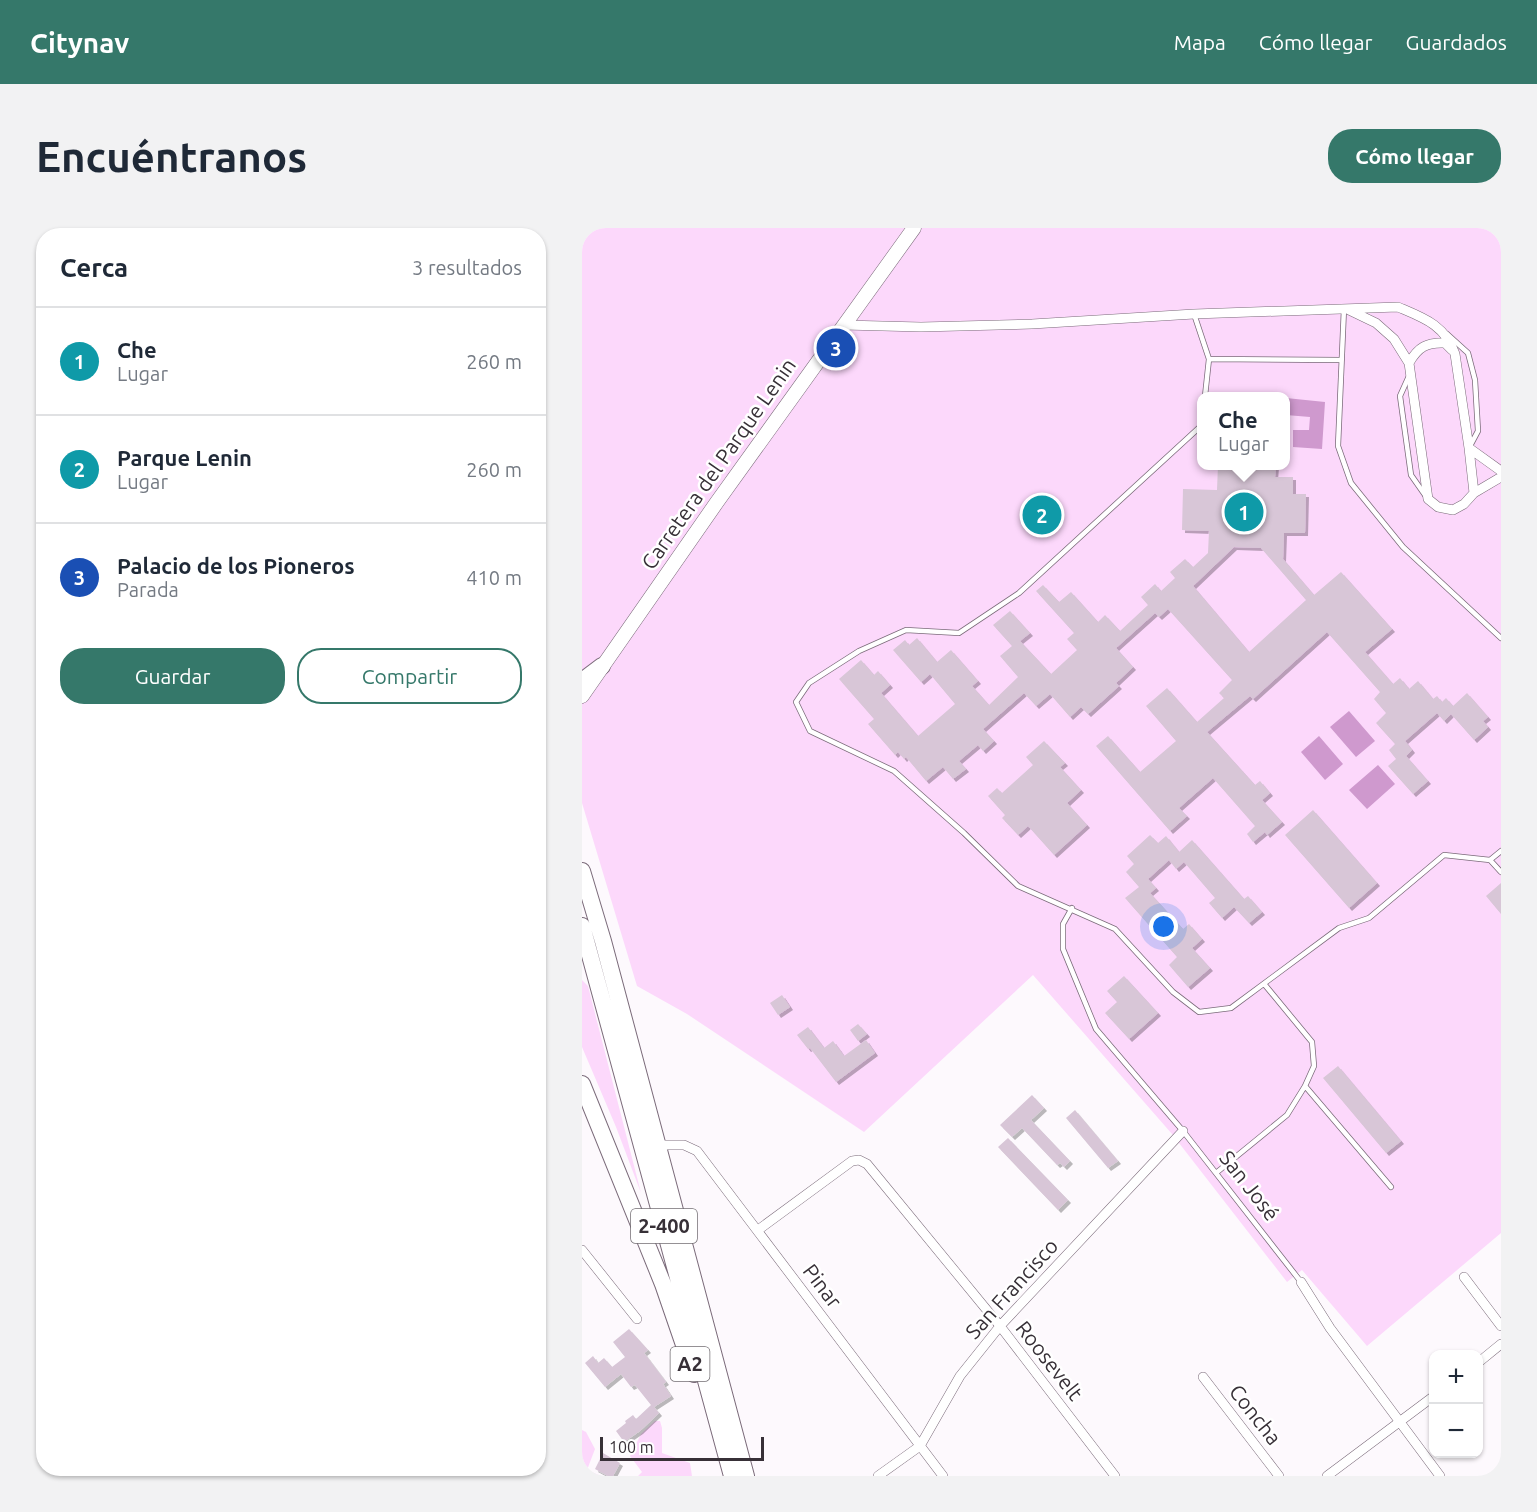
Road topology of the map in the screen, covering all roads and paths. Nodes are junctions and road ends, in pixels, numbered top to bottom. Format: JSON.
{"nodes":[{"id":1,"x":914,"y":228,"type":"edge"},
{"id":2,"x":1344,"y":308,"type":"junction"},
{"id":3,"x":1194,"y":314,"type":"junction"},
{"id":4,"x":844,"y":325,"type":"junction"},
{"id":5,"x":1443,"y":331,"type":"junction"},
{"id":6,"x":1455,"y":354,"type":"junction"},
{"id":7,"x":1209,"y":359,"type":"junction"},
{"id":8,"x":1341,"y":360,"type":"junction"},
{"id":9,"x":1410,"y":368,"type":"junction"},
{"id":10,"x":1205,"y":392,"type":"edge"},
{"id":11,"x":1197,"y":430,"type":"edge"},
{"id":12,"x":1469,"y":448,"type":"junction"},
{"id":13,"x":1501,"y":471,"type":"edge"},
{"id":14,"x":1501,"y":477,"type":"edge"},
{"id":15,"x":1474,"y":493,"type":"junction"},
{"id":16,"x":1501,"y":638,"type":"edge"},
{"id":17,"x":602,"y":666,"type":"junction"},
{"id":18,"x":582,"y":681,"type":"edge"},
{"id":19,"x":582,"y":696,"type":"edge"},
{"id":20,"x":1501,"y":851,"type":"edge"},
{"id":21,"x":1490,"y":860,"type":"junction"},
{"id":22,"x":582,"y":871,"type":"edge"},
{"id":23,"x":1501,"y":872,"type":"edge"},
{"id":24,"x":1071,"y":908,"type":"junction"},
{"id":25,"x":582,"y":926,"type":"edge"},
{"id":26,"x":582,"y":957,"type":"edge"},
{"id":27,"x":595,"y":975,"type":"junction"},
{"id":28,"x":1265,"y":985,"type":"junction"},
{"id":29,"x":625,"y":1022,"type":"junction"},
{"id":30,"x":582,"y":1084,"type":"edge"},
{"id":31,"x":1305,"y":1086,"type":"junction"},
{"id":32,"x":1183,"y":1131,"type":"junction"},
{"id":33,"x":657,"y":1144,"type":"junction"},
{"id":34,"x":1216,"y":1173,"type":"junction"},
{"id":35,"x":1391,"y":1187,"type":"dead end"},
{"id":36,"x":758,"y":1230,"type":"junction"},
{"id":37,"x":582,"y":1250,"type":"edge"},
{"id":38,"x":1464,"y":1277,"type":"dead end"},
{"id":39,"x":1301,"y":1282,"type":"joint"},
{"id":40,"x":637,"y":1319,"type":"dead end"},
{"id":41,"x":1000,"y":1326,"type":"junction"},
{"id":42,"x":1501,"y":1326,"type":"edge"},
{"id":43,"x":1501,"y":1344,"type":"edge"},
{"id":44,"x":1483,"y":1359,"type":"edge"},
{"id":45,"x":1203,"y":1377,"type":"dead end"},
{"id":46,"x":1429,"y":1400,"type":"edge"},
{"id":47,"x":1400,"y":1422,"type":"junction"},
{"id":48,"x":920,"y":1446,"type":"junction"},
{"id":49,"x":731,"y":1476,"type":"edge"},
{"id":50,"x":746,"y":1476,"type":"edge"},
{"id":51,"x":878,"y":1476,"type":"edge"},
{"id":52,"x":943,"y":1476,"type":"edge"},
{"id":53,"x":1115,"y":1476,"type":"edge"},
{"id":54,"x":1279,"y":1476,"type":"edge"},
{"id":55,"x":1327,"y":1476,"type":"edge"},
{"id":56,"x":1440,"y":1476,"type":"edge"}],
"edges":[{"from":1,"to":4,"type":"street","name":"Carretera del Parque Lenin"},
{"from":2,"to":3,"type":"street"},
{"from":2,"to":5,"type":"street"},
{"from":2,"to":8,"type":"lane"},
{"from":2,"to":9,"type":"street"},
{"from":3,"to":4,"type":"street"},
{"from":3,"to":7,"type":"lane"},
{"from":4,"to":17,"type":"street","name":"Carretera del Parque Lenin"},
{"from":5,"to":6,"type":"street"},
{"from":5,"to":12,"type":"lane"},
{"from":6,"to":9,"type":"street"},
{"from":6,"to":12,"type":"street"},
{"from":7,"to":8,"type":"lane"},
{"from":7,"to":10,"type":"lane"},
{"from":8,"to":16,"type":"lane"},
{"from":9,"to":15,"type":"street"},
{"from":11,"to":24,"type":"lane"},
{"from":12,"to":13,"type":"street"},
{"from":12,"to":15,"type":"street"},
{"from":14,"to":15,"type":"street"},
{"from":17,"to":18,"type":"highway"},
{"from":17,"to":19,"type":"street","name":"Carretera del Parque Lenin"},
{"from":20,"to":21,"type":"lane"},
{"from":21,"to":23,"type":"lane"},
{"from":21,"to":28,"type":"lane"},
{"from":22,"to":29,"type":"highway"},
{"from":24,"to":28,"type":"lane"},
{"from":24,"to":32,"type":"lane","name":"San José"},
{"from":25,"to":27,"type":"highway","number":"2-400"},
{"from":26,"to":27,"type":"highway","number":"A2"},
{"from":27,"to":29,"type":"highway","number":"A2"},
{"from":27,"to":49,"type":"highway","number":"2-400"},
{"from":28,"to":31,"type":"lane"},
{"from":29,"to":33,"type":"highway","number":"A2"},
{"from":30,"to":49,"type":"highway","number":"A2"},
{"from":31,"to":34,"type":"lane"},
{"from":31,"to":35,"type":"lane"},
{"from":32,"to":34,"type":"lane","name":"San José"},
{"from":32,"to":41,"type":"street","name":"San Francisco"},
{"from":33,"to":36,"type":"street","name":"Pinar"},
{"from":33,"to":50,"type":"highway","number":"A2"},
{"from":34,"to":39,"type":"lane","name":"San José"},
{"from":36,"to":41,"type":"street","name":"Roosevelt"},
{"from":36,"to":48,"type":"street","name":"Pinar"},
{"from":37,"to":40,"type":"street"},
{"from":38,"to":42,"type":"street"},
{"from":39,"to":47,"type":"street","name":"San José"},
{"from":41,"to":48,"type":"street","name":"San Francisco"},
{"from":41,"to":53,"type":"street","name":"Roosevelt"},
{"from":43,"to":44,"type":"street"},
{"from":45,"to":54,"type":"street","name":"Concha"},
{"from":46,"to":47,"type":"street"},
{"from":47,"to":55,"type":"street"},
{"from":47,"to":56,"type":"street","name":"San José"},
{"from":48,"to":51,"type":"street","name":"San Francisco"},
{"from":48,"to":52,"type":"street","name":"Pinar"}]}
